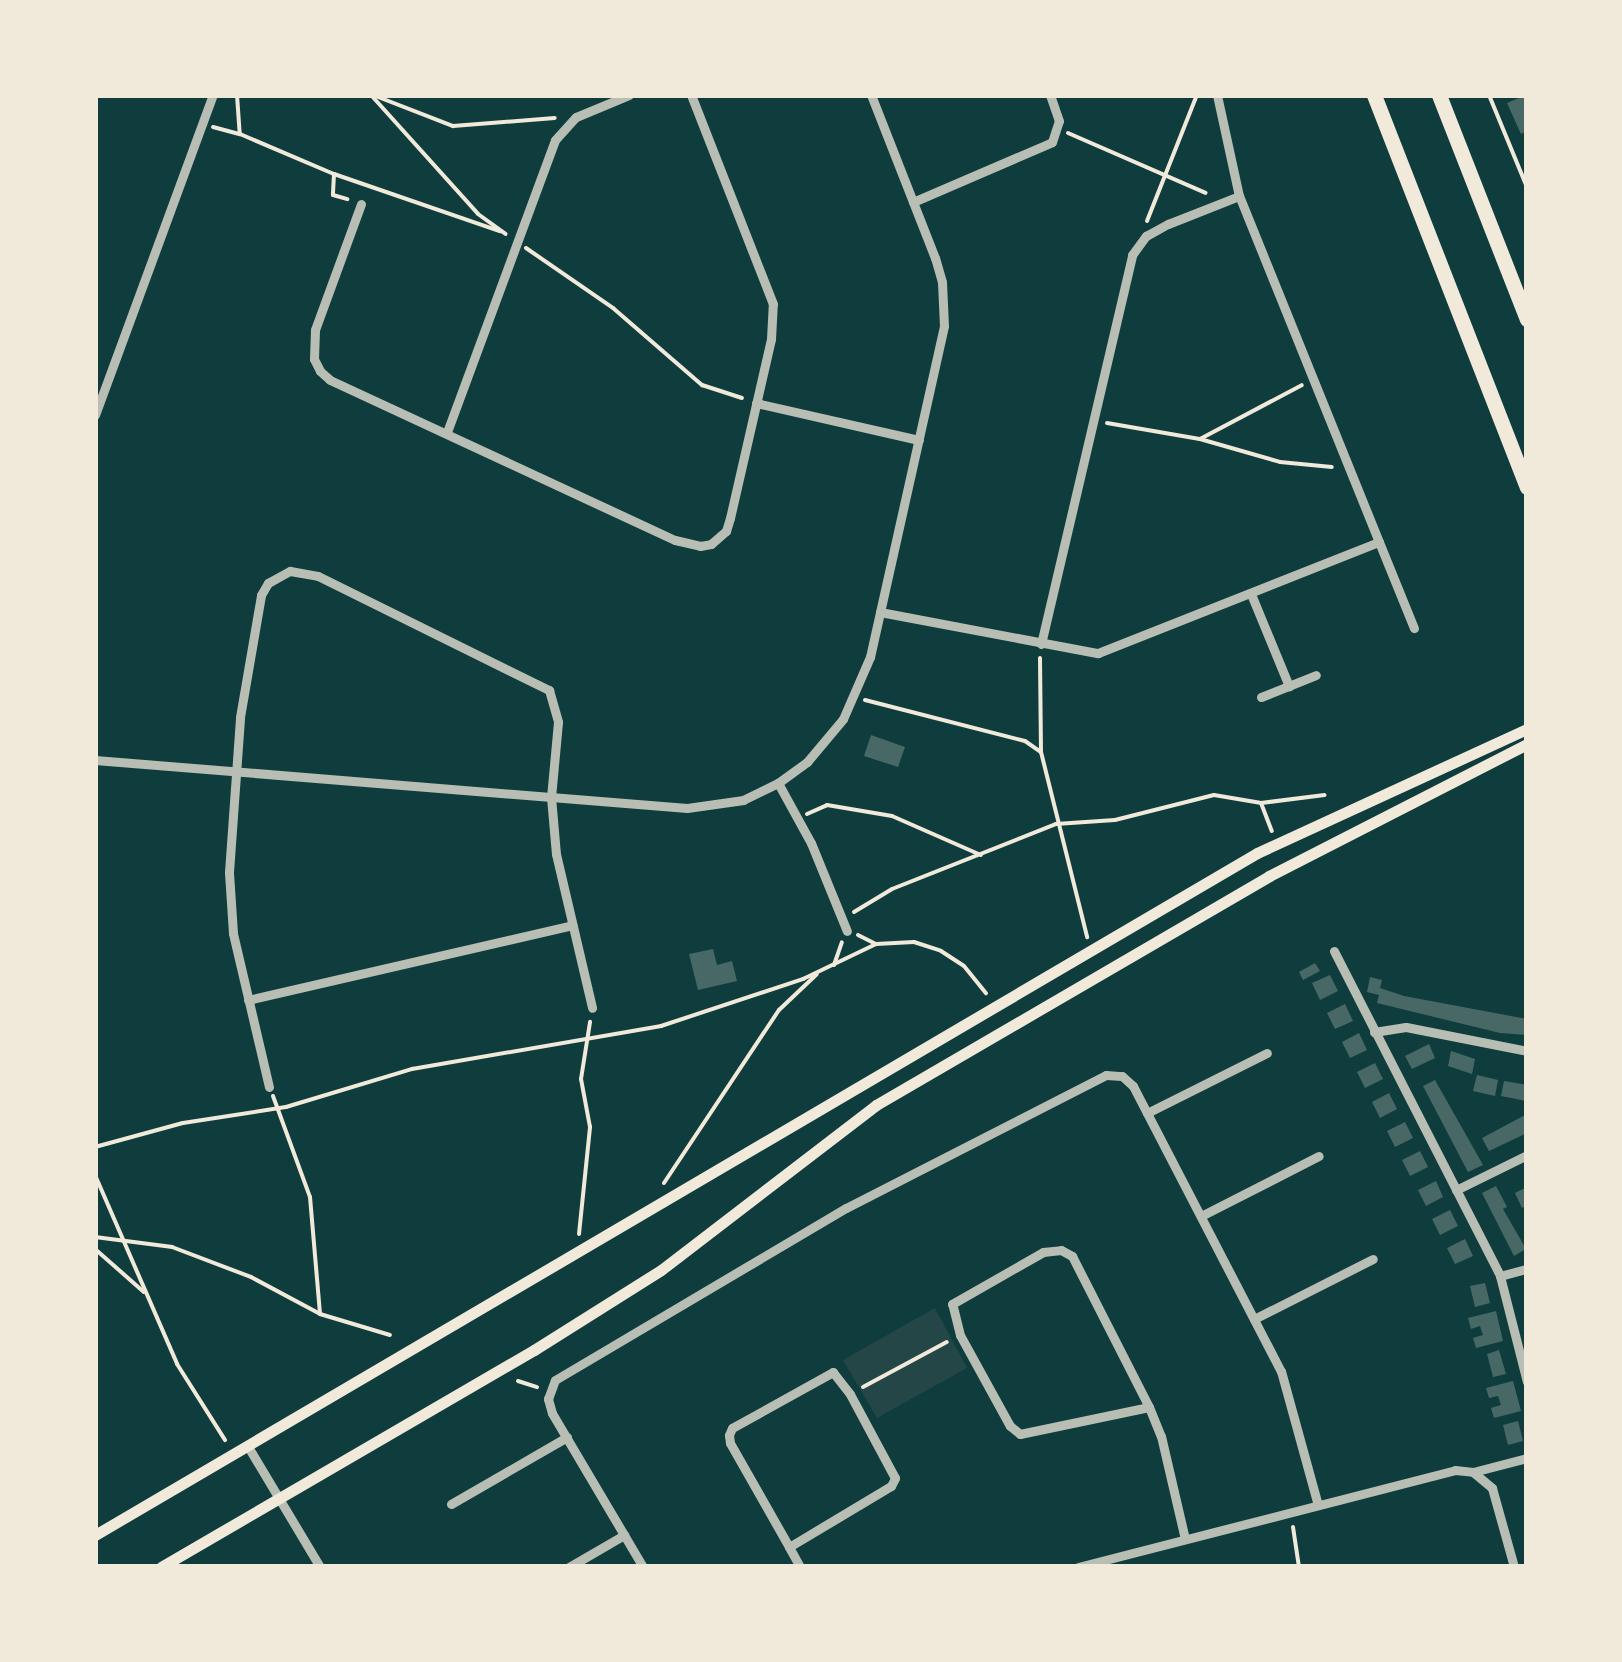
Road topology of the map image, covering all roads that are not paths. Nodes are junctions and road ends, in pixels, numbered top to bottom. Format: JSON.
{"nodes":[{"id":1,"x":213,"y":95,"type":"edge"},
{"id":2,"x":628,"y":95,"type":"edge"},
{"id":3,"x":692,"y":95,"type":"edge"},
{"id":4,"x":871,"y":95,"type":"edge"},
{"id":5,"x":1050,"y":95,"type":"edge"},
{"id":6,"x":1217,"y":95,"type":"edge"},
{"id":7,"x":1374,"y":95,"type":"edge"},
{"id":8,"x":1440,"y":95,"type":"edge"},
{"id":9,"x":1240,"y":196,"type":"junction"},
{"id":10,"x":913,"y":202,"type":"junction"},
{"id":11,"x":361,"y":204,"type":"road end"},
{"id":12,"x":1527,"y":319,"type":"edge"},
{"id":13,"x":756,"y":403,"type":"junction"},
{"id":14,"x":95,"y":415,"type":"edge"},
{"id":15,"x":447,"y":432,"type":"junction"},
{"id":16,"x":918,"y":440,"type":"junction"},
{"id":17,"x":1527,"y":487,"type":"edge"},
{"id":18,"x":1379,"y":542,"type":"junction"},
{"id":19,"x":1251,"y":594,"type":"junction"},
{"id":20,"x":880,"y":612,"type":"junction"},
{"id":21,"x":1414,"y":628,"type":"dead end"},
{"id":22,"x":1041,"y":644,"type":"junction"},
{"id":23,"x":1316,"y":676,"type":"dead end"},
{"id":24,"x":1289,"y":686,"type":"junction"},
{"id":25,"x":1260,"y":697,"type":"dead end"},
{"id":26,"x":1527,"y":729,"type":"edge"},
{"id":27,"x":1527,"y":744,"type":"edge"},
{"id":28,"x":95,"y":760,"type":"edge"},
{"id":29,"x":237,"y":771,"type":"junction"},
{"id":30,"x":778,"y":783,"type":"junction"},
{"id":31,"x":551,"y":797,"type":"junction"},
{"id":32,"x":572,"y":925,"type":"junction"},
{"id":33,"x":847,"y":931,"type":"road end"},
{"id":34,"x":1334,"y":951,"type":"dead end"},
{"id":35,"x":248,"y":1000,"type":"junction"},
{"id":36,"x":592,"y":1008,"type":"road end"},
{"id":37,"x":1374,"y":1032,"type":"junction"},
{"id":38,"x":1527,"y":1052,"type":"edge"},
{"id":39,"x":1266,"y":1053,"type":"dead end"},
{"id":40,"x":269,"y":1087,"type":"road end"},
{"id":41,"x":1147,"y":1113,"type":"junction"},
{"id":42,"x":1319,"y":1156,"type":"dead end"},
{"id":43,"x":1527,"y":1156,"type":"edge"},
{"id":44,"x":1456,"y":1190,"type":"junction"},
{"id":45,"x":1201,"y":1216,"type":"junction"},
{"id":46,"x":1373,"y":1259,"type":"dead end"},
{"id":47,"x":1527,"y":1269,"type":"edge"},
{"id":48,"x":1500,"y":1276,"type":"junction"},
{"id":49,"x":1254,"y":1319,"type":"junction"},
{"id":50,"x":1526,"y":1377,"type":"edge"},
{"id":51,"x":1149,"y":1407,"type":"junction"},
{"id":52,"x":567,"y":1437,"type":"junction"},
{"id":53,"x":247,"y":1445,"type":"junction"},
{"id":54,"x":1527,"y":1458,"type":"edge"},
{"id":55,"x":1473,"y":1472,"type":"junction"},
{"id":56,"x":279,"y":1498,"type":"junction"},
{"id":57,"x":451,"y":1504,"type":"dead end"},
{"id":58,"x":1318,"y":1505,"type":"junction"},
{"id":59,"x":624,"y":1534,"type":"junction"},
{"id":60,"x":95,"y":1535,"type":"edge"},
{"id":61,"x":1186,"y":1539,"type":"junction"},
{"id":62,"x":789,"y":1547,"type":"junction"},
{"id":63,"x":162,"y":1567,"type":"edge"},
{"id":64,"x":320,"y":1567,"type":"edge"},
{"id":65,"x":570,"y":1567,"type":"edge"},
{"id":66,"x":643,"y":1567,"type":"edge"},
{"id":67,"x":800,"y":1567,"type":"edge"},
{"id":68,"x":1078,"y":1567,"type":"edge"},
{"id":69,"x":1514,"y":1567,"type":"edge"}],
"edges":[{"from":1,"to":14,"type":"street"},
{"from":2,"to":15,"type":"street"},
{"from":3,"to":13,"type":"street"},
{"from":4,"to":10,"type":"street"},
{"from":5,"to":10,"type":"street"},
{"from":6,"to":9,"type":"street"},
{"from":7,"to":17,"type":"highway"},
{"from":8,"to":12,"type":"highway"},
{"from":9,"to":18,"type":"street"},
{"from":9,"to":22,"type":"street"},
{"from":10,"to":16,"type":"street"},
{"from":11,"to":15,"type":"street"},
{"from":13,"to":15,"type":"street"},
{"from":13,"to":16,"type":"street"},
{"from":16,"to":20,"type":"street"},
{"from":18,"to":19,"type":"street"},
{"from":18,"to":21,"type":"street"},
{"from":19,"to":22,"type":"street"},
{"from":19,"to":24,"type":"street"},
{"from":20,"to":22,"type":"street"},
{"from":20,"to":30,"type":"street"},
{"from":23,"to":24,"type":"street"},
{"from":24,"to":25,"type":"street"},
{"from":26,"to":53,"type":"main road"},
{"from":27,"to":56,"type":"main road"},
{"from":28,"to":29,"type":"street"},
{"from":29,"to":31,"type":"street"},
{"from":29,"to":31,"type":"street"},
{"from":29,"to":35,"type":"street"},
{"from":30,"to":31,"type":"street"},
{"from":30,"to":33,"type":"street"},
{"from":31,"to":32,"type":"street"},
{"from":32,"to":35,"type":"street"},
{"from":32,"to":36,"type":"street"},
{"from":34,"to":37,"type":"street"},
{"from":35,"to":40,"type":"street"},
{"from":37,"to":38,"type":"street"},
{"from":37,"to":44,"type":"street"},
{"from":39,"to":41,"type":"street"},
{"from":41,"to":45,"type":"street"},
{"from":41,"to":52,"type":"street"},
{"from":42,"to":45,"type":"street"},
{"from":43,"to":44,"type":"street"},
{"from":44,"to":48,"type":"street"},
{"from":45,"to":49,"type":"street"},
{"from":46,"to":49,"type":"street"},
{"from":47,"to":48,"type":"street"},
{"from":48,"to":50,"type":"street"},
{"from":49,"to":58,"type":"street"},
{"from":51,"to":51,"type":"street"},
{"from":51,"to":61,"type":"street"},
{"from":52,"to":57,"type":"street"},
{"from":52,"to":59,"type":"street"},
{"from":53,"to":56,"type":"street"},
{"from":53,"to":60,"type":"main road"},
{"from":54,"to":55,"type":"street"},
{"from":55,"to":58,"type":"street"},
{"from":55,"to":69,"type":"street"},
{"from":56,"to":63,"type":"main road"},
{"from":56,"to":64,"type":"street"},
{"from":58,"to":61,"type":"street"},
{"from":59,"to":65,"type":"street"},
{"from":59,"to":66,"type":"street"},
{"from":61,"to":68,"type":"street"},
{"from":62,"to":62,"type":"street"},
{"from":62,"to":67,"type":"street"}]}
